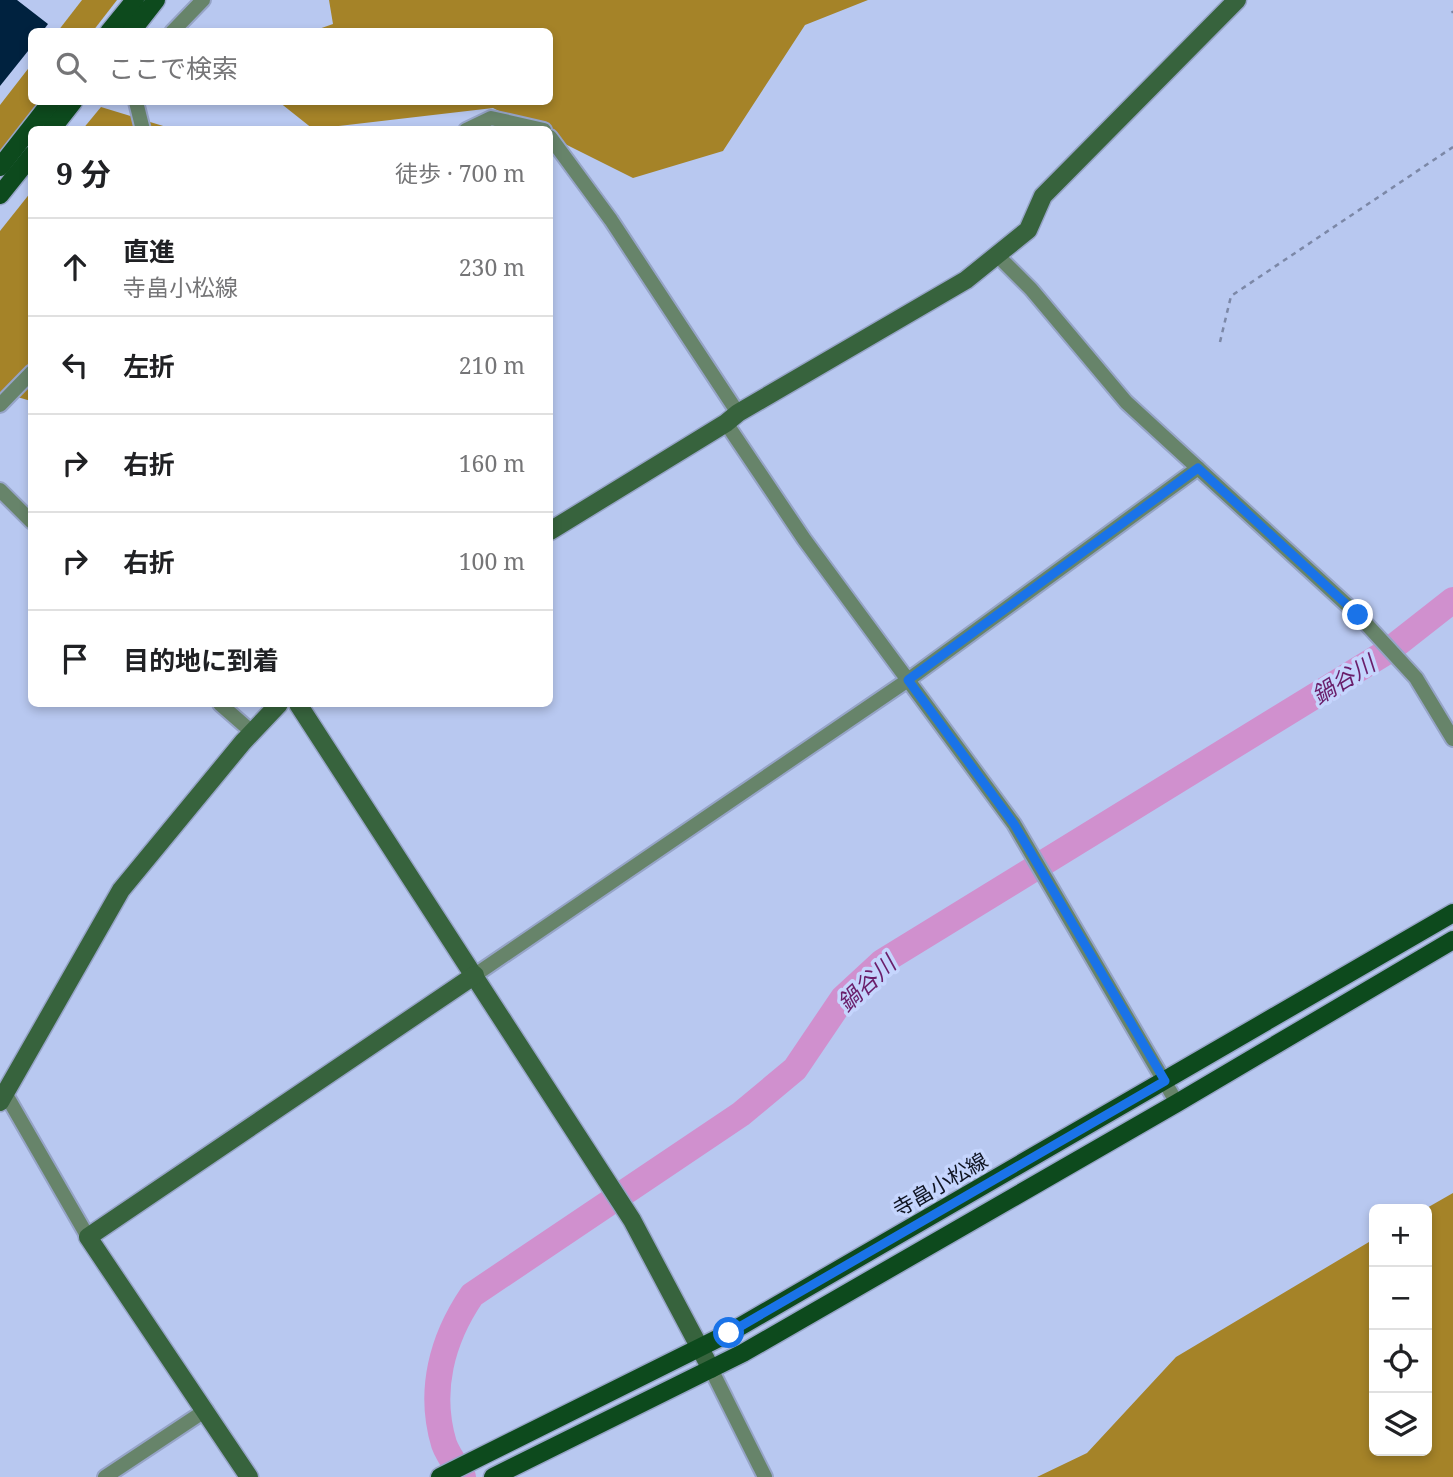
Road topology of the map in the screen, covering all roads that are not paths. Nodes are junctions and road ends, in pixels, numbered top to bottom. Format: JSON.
{"nodes":[{"id":1,"x":135,"y":0,"type":"edge"},
{"id":2,"x":156,"y":0,"type":"edge"},
{"id":3,"x":203,"y":0,"type":"edge"},
{"id":4,"x":1237,"y":0,"type":"edge"},
{"id":5,"x":112,"y":28,"type":"edge"},
{"id":6,"x":134,"y":28,"type":"edge"},
{"id":7,"x":176,"y":28,"type":"edge"},
{"id":8,"x":49,"y":105,"type":"edge"},
{"id":9,"x":72,"y":105,"type":"edge"},
{"id":10,"x":137,"y":105,"type":"edge"},
{"id":11,"x":32,"y":126,"type":"edge"},
{"id":12,"x":54,"y":126,"type":"edge"},
{"id":13,"x":142,"y":126,"type":"edge"},
{"id":14,"x":474,"y":126,"type":"edge"},
{"id":15,"x":526,"y":126,"type":"edge"},
{"id":16,"x":28,"y":131,"type":"edge"},
{"id":17,"x":553,"y":141,"type":"edge"},
{"id":18,"x":28,"y":160,"type":"edge"},
{"id":19,"x":0,"y":167,"type":"edge"},
{"id":20,"x":0,"y":195,"type":"edge"},
{"id":21,"x":998,"y":256,"type":"junction"},
{"id":22,"x":28,"y":376,"type":"edge"},
{"id":23,"x":0,"y":405,"type":"edge"},
{"id":24,"x":732,"y":418,"type":"junction"},
{"id":25,"x":1198,"y":468,"type":"junction"},
{"id":26,"x":0,"y":490,"type":"edge"},
{"id":27,"x":28,"y":518,"type":"edge"},
{"id":28,"x":553,"y":529,"type":"edge"},
{"id":29,"x":908,"y":680,"type":"junction"},
{"id":30,"x":223,"y":707,"type":"edge"},
{"id":31,"x":276,"y":707,"type":"edge"},
{"id":32,"x":300,"y":707,"type":"edge"},
{"id":33,"x":252,"y":732,"type":"junction"},
{"id":34,"x":1453,"y":739,"type":"edge"},
{"id":35,"x":1453,"y":913,"type":"edge"},
{"id":36,"x":1453,"y":940,"type":"edge"},
{"id":37,"x":475,"y":975,"type":"junction"},
{"id":38,"x":1165,"y":1081,"type":"junction"},
{"id":39,"x":3,"y":1097,"type":"edge"},
{"id":40,"x":1177,"y":1103,"type":"junction"},
{"id":41,"x":88,"y":1237,"type":"junction"},
{"id":42,"x":700,"y":1347,"type":"junction"},
{"id":43,"x":711,"y":1369,"type":"junction"},
{"id":44,"x":206,"y":1410,"type":"junction"},
{"id":45,"x":105,"y":1477,"type":"edge"},
{"id":46,"x":249,"y":1477,"type":"edge"},
{"id":47,"x":440,"y":1477,"type":"edge"},
{"id":48,"x":493,"y":1477,"type":"edge"},
{"id":49,"x":765,"y":1477,"type":"edge"}],
"edges":[{"from":1,"to":5,"type":"main road"},
{"from":2,"to":6,"type":"main road"},
{"from":3,"to":7,"type":"street"},
{"from":4,"to":21,"type":"street"},
{"from":8,"to":11,"type":"main road"},
{"from":9,"to":12,"type":"main road"},
{"from":10,"to":13,"type":"street"},
{"from":14,"to":15,"type":"street"},
{"from":16,"to":19,"type":"main road"},
{"from":17,"to":24,"type":"street"},
{"from":18,"to":20,"type":"main road"},
{"from":21,"to":24,"type":"street"},
{"from":21,"to":25,"type":"street"},
{"from":22,"to":23,"type":"street"},
{"from":24,"to":28,"type":"street"},
{"from":24,"to":29,"type":"street"},
{"from":25,"to":29,"type":"street"},
{"from":25,"to":34,"type":"street"},
{"from":26,"to":27,"type":"street"},
{"from":29,"to":37,"type":"street"},
{"from":29,"to":38,"type":"street"},
{"from":30,"to":33,"type":"street"},
{"from":31,"to":33,"type":"street"},
{"from":32,"to":37,"type":"street"},
{"from":33,"to":39,"type":"street"},
{"from":35,"to":38,"type":"main road","name":"寺畠小松線"},
{"from":36,"to":40,"type":"main road"},
{"from":37,"to":41,"type":"street"},
{"from":37,"to":42,"type":"street"},
{"from":38,"to":40,"type":"street"},
{"from":38,"to":42,"type":"main road","name":"寺畠小松線"},
{"from":39,"to":41,"type":"street"},
{"from":40,"to":43,"type":"main road"},
{"from":41,"to":44,"type":"street"},
{"from":42,"to":43,"type":"street"},
{"from":42,"to":47,"type":"main road","name":"寺畠小松線"},
{"from":43,"to":48,"type":"main road"},
{"from":43,"to":49,"type":"street"},
{"from":44,"to":45,"type":"street"},
{"from":44,"to":46,"type":"street"}]}
